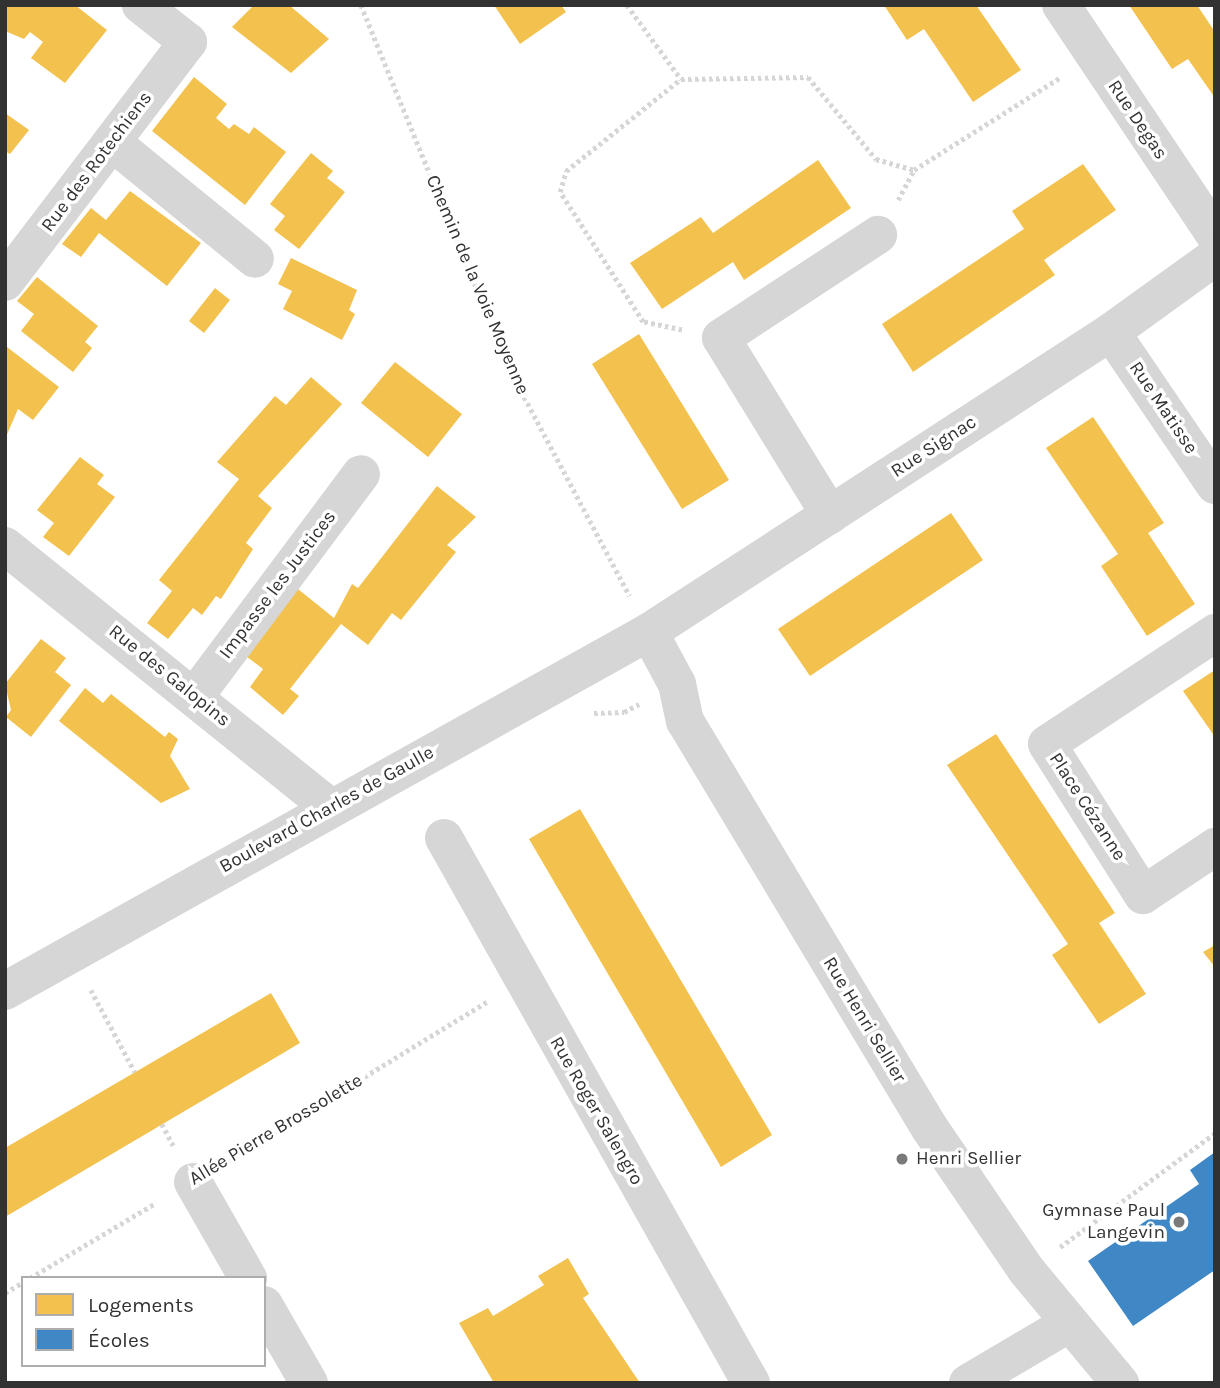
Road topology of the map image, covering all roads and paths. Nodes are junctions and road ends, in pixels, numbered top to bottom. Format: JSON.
{"nodes":[{"id":1,"x":141,"y":5,"type":"edge"},
{"id":2,"x":361,"y":5,"type":"edge"},
{"id":3,"x":627,"y":5,"type":"edge"},
{"id":4,"x":1061,"y":5,"type":"edge"},
{"id":5,"x":1095,"y":56,"type":"junction"},
{"id":6,"x":681,"y":79,"type":"junction"},
{"id":7,"x":113,"y":143,"type":"junction"},
{"id":8,"x":878,"y":235,"type":"dead end"},
{"id":9,"x":1215,"y":235,"type":"edge"},
{"id":10,"x":1215,"y":257,"type":"edge"},
{"id":11,"x":255,"y":259,"type":"dead end"},
{"id":12,"x":5,"y":282,"type":"edge"},
{"id":13,"x":1111,"y":332,"type":"junction"},
{"id":14,"x":721,"y":338,"type":"junction"},
{"id":15,"x":360,"y":474,"type":"dead end"},
{"id":16,"x":1215,"y":485,"type":"edge"},
{"id":17,"x":830,"y":515,"type":"junction"},
{"id":18,"x":5,"y":546,"type":"edge"},
{"id":19,"x":649,"y":632,"type":"junction"},
{"id":20,"x":1215,"y":633,"type":"edge"},
{"id":21,"x":195,"y":696,"type":"junction"},
{"id":22,"x":330,"y":807,"type":"junction"},
{"id":23,"x":443,"y":838,"type":"dead end"},
{"id":24,"x":1215,"y":846,"type":"edge"},
{"id":25,"x":522,"y":981,"type":"junction"},
{"id":26,"x":89,"y":987,"type":"dead end"},
{"id":27,"x":5,"y":990,"type":"edge"},
{"id":28,"x":135,"y":1072,"type":"dead end"},
{"id":29,"x":1215,"y":1133,"type":"edge"},
{"id":30,"x":192,"y":1182,"type":"junction"},
{"id":31,"x":1027,"y":1271,"type":"junction"},
{"id":32,"x":33,"y":1276,"type":"edge"},
{"id":33,"x":247,"y":1276,"type":"edge"},
{"id":34,"x":21,"y":1283,"type":"edge"},
{"id":35,"x":5,"y":1293,"type":"edge"},
{"id":36,"x":266,"y":1308,"type":"edge"},
{"id":37,"x":1068,"y":1324,"type":"junction"},
{"id":38,"x":309,"y":1383,"type":"edge"},
{"id":39,"x":751,"y":1383,"type":"edge"},
{"id":40,"x":968,"y":1383,"type":"edge"},
{"id":41,"x":1120,"y":1383,"type":"edge"}],
"edges":[{"from":1,"to":7,"type":"street","name":"Rue des Rotechiens"},
{"from":2,"to":19,"type":"path","name":"Chemin de la Voie Moyenne"},
{"from":3,"to":6,"type":"path"},
{"from":4,"to":5,"type":"street","name":"Rue Degas"},
{"from":5,"to":6,"type":"path"},
{"from":5,"to":9,"type":"street","name":"Rue Degas"},
{"from":6,"to":14,"type":"path"},
{"from":7,"to":11,"type":"street"},
{"from":7,"to":12,"type":"street","name":"Rue des Rotechiens"},
{"from":8,"to":14,"type":"street"},
{"from":10,"to":13,"type":"street","name":"Rue Signac"},
{"from":13,"to":16,"type":"street","name":"Rue Matisse"},
{"from":13,"to":17,"type":"street","name":"Rue Signac"},
{"from":14,"to":17,"type":"street"},
{"from":15,"to":21,"type":"street","name":"Impasse les Justices"},
{"from":17,"to":19,"type":"street","name":"Rue Signac"},
{"from":18,"to":21,"type":"street","name":"Rue des Galopins"},
{"from":19,"to":22,"type":"street","name":"Boulevard Charles de Gaulle"},
{"from":19,"to":31,"type":"street","name":"Rue Henri Sellier"},
{"from":20,"to":24,"type":"street","name":"Place Cézanne"},
{"from":21,"to":22,"type":"street","name":"Rue des Galopins"},
{"from":22,"to":27,"type":"street","name":"Boulevard Charles de Gaulle"},
{"from":23,"to":25,"type":"street","name":"Rue Roger Salengro"},
{"from":25,"to":30,"type":"path","name":"Allée Pierre Brossolette"},
{"from":25,"to":39,"type":"street","name":"Rue Roger Salengro"},
{"from":26,"to":28,"type":"path"},
{"from":29,"to":31,"type":"path"},
{"from":30,"to":32,"type":"path","name":"Allée Pierre Brossolette"},
{"from":30,"to":33,"type":"street"},
{"from":31,"to":37,"type":"street","name":"Rue Henri Sellier"},
{"from":34,"to":35,"type":"path"},
{"from":36,"to":38,"type":"street"},
{"from":37,"to":40,"type":"street"},
{"from":37,"to":41,"type":"street","name":"Rue Henri Sellier"}]}
